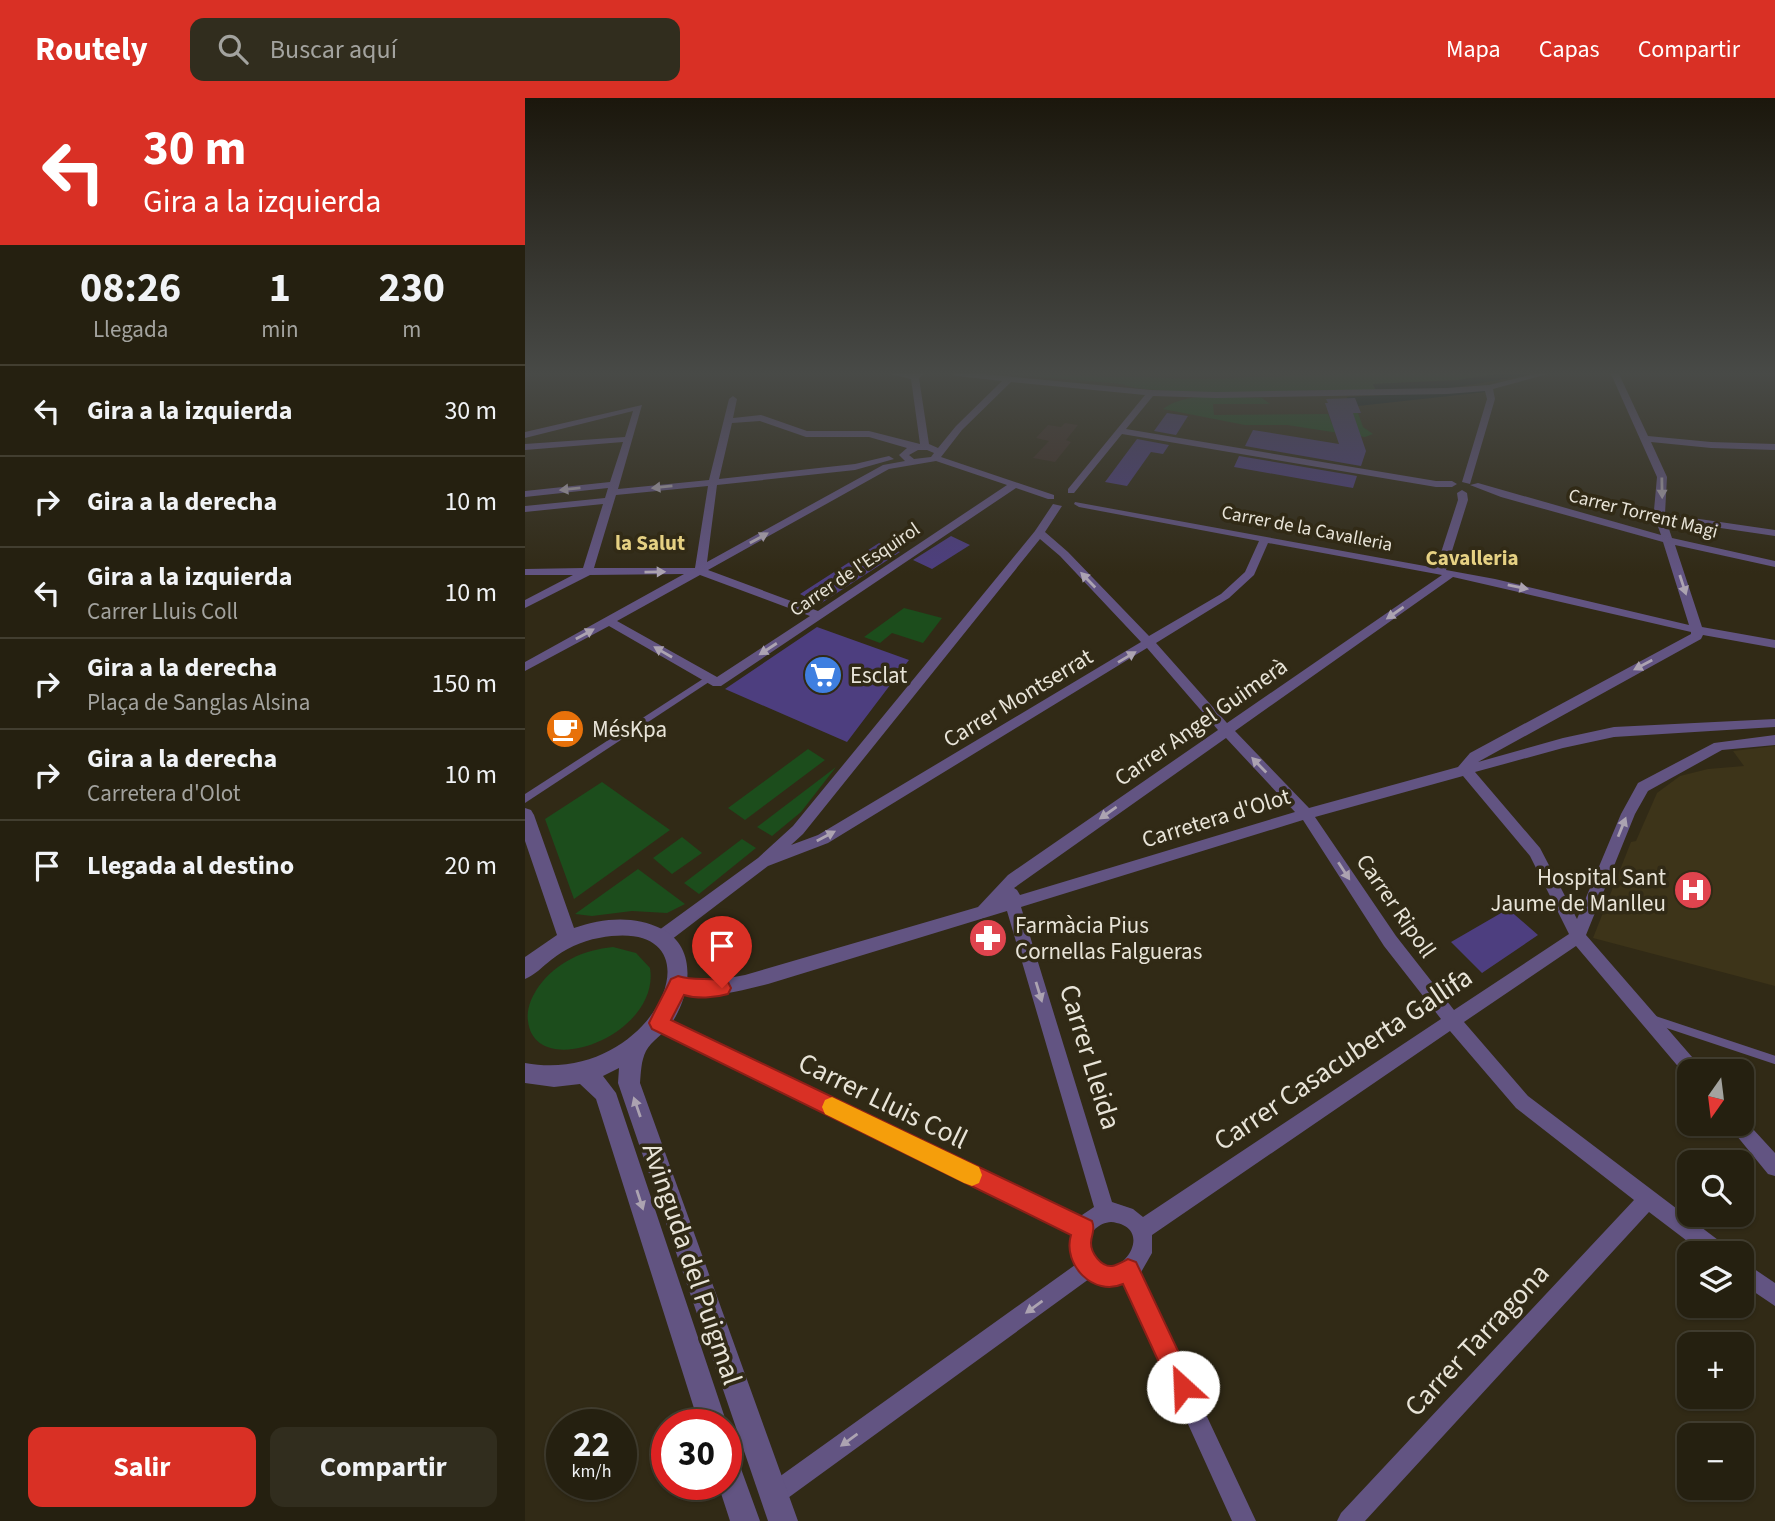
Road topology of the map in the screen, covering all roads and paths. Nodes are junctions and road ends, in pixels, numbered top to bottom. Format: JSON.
{"nodes":[{"id":1,"x":611,"y":440,"type":"edge"},
{"id":2,"x":629,"y":440,"type":"edge"},
{"id":3,"x":722,"y":440,"type":"edge"},
{"id":4,"x":894,"y":440,"type":"edge"},
{"id":5,"x":920,"y":440,"type":"edge"},
{"id":6,"x":951,"y":440,"type":"edge"},
{"id":7,"x":1112,"y":440,"type":"edge"},
{"id":8,"x":1176,"y":440,"type":"edge"},
{"id":9,"x":1478,"y":440,"type":"edge"},
{"id":10,"x":1647,"y":440,"type":"edge"},
{"id":11,"x":1661,"y":440,"type":"edge"},
{"id":12,"x":525,"y":447,"type":"edge"},
{"id":13,"x":920,"y":447,"type":"junction"},
{"id":14,"x":1775,"y":447,"type":"edge"},
{"id":15,"x":937,"y":455,"type":"junction"},
{"id":16,"x":908,"y":459,"type":"junction"},
{"id":17,"x":855,"y":467,"type":"junction"},
{"id":18,"x":861,"y":480,"type":"junction"},
{"id":19,"x":713,"y":482,"type":"junction"},
{"id":20,"x":1013,"y":486,"type":"junction"},
{"id":21,"x":1464,"y":488,"type":"junction"},
{"id":22,"x":1071,"y":491,"type":"junction"},
{"id":23,"x":611,"y":493,"type":"junction"},
{"id":24,"x":525,"y":494,"type":"edge"},
{"id":25,"x":1054,"y":502,"type":"junction"},
{"id":26,"x":1079,"y":504,"type":"junction"},
{"id":27,"x":525,"y":509,"type":"edge"},
{"id":28,"x":1660,"y":516,"type":"junction"},
{"id":29,"x":1039,"y":533,"type":"junction"},
{"id":30,"x":1775,"y":534,"type":"edge"},
{"id":31,"x":1651,"y":535,"type":"junction"},
{"id":32,"x":1265,"y":538,"type":"junction"},
{"id":33,"x":1668,"y":540,"type":"junction"},
{"id":34,"x":1775,"y":564,"type":"edge"},
{"id":35,"x":699,"y":571,"type":"junction"},
{"id":36,"x":525,"y":572,"type":"edge"},
{"id":37,"x":587,"y":572,"type":"junction"},
{"id":38,"x":1445,"y":573,"type":"junction"},
{"id":39,"x":525,"y":605,"type":"edge"},
{"id":40,"x":819,"y":615,"type":"junction"},
{"id":41,"x":609,"y":621,"type":"junction"},
{"id":42,"x":1697,"y":630,"type":"junction"},
{"id":43,"x":1150,"y":644,"type":"junction"},
{"id":44,"x":1775,"y":644,"type":"edge"},
{"id":45,"x":525,"y":667,"type":"edge"},
{"id":46,"x":713,"y":680,"type":"junction"},
{"id":47,"x":1775,"y":723,"type":"edge"},
{"id":48,"x":1226,"y":730,"type":"junction"},
{"id":49,"x":1775,"y":740,"type":"edge"},
{"id":50,"x":1464,"y":768,"type":"junction"},
{"id":51,"x":525,"y":799,"type":"edge"},
{"id":52,"x":1306,"y":814,"type":"junction"},
{"id":53,"x":525,"y":815,"type":"edge"},
{"id":54,"x":763,"y":862,"type":"junction"},
{"id":55,"x":1013,"y":879,"type":"junction"},
{"id":56,"x":1012,"y":903,"type":"junction"},
{"id":57,"x":983,"y":912,"type":"junction"},
{"id":58,"x":1578,"y":936,"type":"junction"},
{"id":59,"x":661,"y":938,"type":"junction"},
{"id":60,"x":568,"y":939,"type":"junction"},
{"id":61,"x":525,"y":970,"type":"edge"},
{"id":62,"x":678,"y":984,"type":"junction"},
{"id":63,"x":1648,"y":1017,"type":"junction"},
{"id":64,"x":1452,"y":1021,"type":"junction"},
{"id":65,"x":659,"y":1023,"type":"junction"},
{"id":66,"x":637,"y":1045,"type":"junction"},
{"id":67,"x":1683,"y":1059,"type":"edge"},
{"id":68,"x":1775,"y":1060,"type":"edge"},
{"id":69,"x":584,"y":1073,"type":"junction"},
{"id":70,"x":525,"y":1074,"type":"edge"},
{"id":71,"x":1748,"y":1136,"type":"edge"},
{"id":72,"x":1775,"y":1167,"type":"edge"},
{"id":73,"x":1648,"y":1199,"type":"junction"},
{"id":74,"x":1105,"y":1211,"type":"junction"},
{"id":75,"x":1084,"y":1229,"type":"junction"},
{"id":76,"x":1140,"y":1231,"type":"junction"},
{"id":77,"x":1703,"y":1241,"type":"edge"},
{"id":78,"x":1089,"y":1267,"type":"junction"},
{"id":79,"x":1128,"y":1270,"type":"junction"},
{"id":80,"x":1754,"y":1280,"type":"edge"},
{"id":81,"x":1775,"y":1296,"type":"edge"},
{"id":82,"x":708,"y":1409,"type":"edge"},
{"id":83,"x":738,"y":1500,"type":"edge"},
{"id":84,"x":778,"y":1508,"type":"edge"},
{"id":85,"x":745,"y":1521,"type":"edge"},
{"id":86,"x":1244,"y":1521,"type":"edge"},
{"id":87,"x":1349,"y":1521,"type":"edge"}],
"edges":[{"from":1,"to":12,"type":"street"},
{"from":2,"to":23,"type":"street"},
{"from":3,"to":19,"type":"street"},
{"from":4,"to":13,"type":"street"},
{"from":5,"to":13,"type":"street"},
{"from":6,"to":15,"type":"street"},
{"from":7,"to":22,"type":"street"},
{"from":8,"to":21,"type":"street","name":"Carrer Torrent Magi"},
{"from":9,"to":21,"type":"street"},
{"from":10,"to":28,"type":"street","one_way":true},
{"from":11,"to":14,"type":"street"},
{"from":13,"to":15,"type":"street"},
{"from":13,"to":16,"type":"street"},
{"from":15,"to":16,"type":"street"},
{"from":15,"to":20,"type":"street"},
{"from":16,"to":17,"type":"street"},
{"from":16,"to":18,"type":"street"},
{"from":17,"to":18,"type":"street"},
{"from":17,"to":19,"type":"street"},
{"from":35,"to":18,"type":"street","one_way":true},
{"from":19,"to":23,"type":"street","one_way":true},
{"from":19,"to":35,"type":"street"},
{"from":20,"to":25,"type":"street"},
{"from":20,"to":40,"type":"street","name":"Carrer de l'Esquirol"},
{"from":21,"to":31,"type":"street","name":"Carrer Torrent Magi"},
{"from":21,"to":38,"type":"street"},
{"from":22,"to":25,"type":"street"},
{"from":22,"to":26,"type":"street"},
{"from":23,"to":24,"type":"street","one_way":true},
{"from":23,"to":27,"type":"street"},
{"from":23,"to":37,"type":"street"},
{"from":25,"to":26,"type":"street","name":"Carrer de la Cavalleria"},
{"from":25,"to":29,"type":"street"},
{"from":26,"to":32,"type":"street","name":"Carrer de la Cavalleria"},
{"from":28,"to":30,"type":"street"},
{"from":28,"to":31,"type":"street"},
{"from":28,"to":33,"type":"street"},
{"from":43,"to":29,"type":"street","name":"Carrer Ripoll","one_way":true},
{"from":29,"to":54,"type":"street"},
{"from":31,"to":33,"type":"street","name":"Carrer Torrent Magi"},
{"from":32,"to":38,"type":"street","name":"Carrer de la Cavalleria"},
{"from":32,"to":43,"type":"street","name":"Carrer Montserrat"},
{"from":33,"to":34,"type":"street","name":"Carrer Torrent Magi"},
{"from":33,"to":42,"type":"street","one_way":true},
{"from":37,"to":35,"type":"street","one_way":true},
{"from":35,"to":40,"type":"street"},
{"from":35,"to":41,"type":"street"},
{"from":36,"to":37,"type":"street"},
{"from":37,"to":39,"type":"street"},
{"from":38,"to":42,"type":"street","name":"Carrer de la Cavalleria","one_way":true},
{"from":38,"to":48,"type":"street","name":"Carrer Angel Guimerà","one_way":true},
{"from":40,"to":46,"type":"street","name":"Carrer de l'Esquirol","one_way":true},
{"from":45,"to":41,"type":"street","one_way":true},
{"from":46,"to":41,"type":"street","one_way":true},
{"from":42,"to":44,"type":"street","name":"Carrer de la Cavalleria"},
{"from":42,"to":50,"type":"street","one_way":true},
{"from":43,"to":48,"type":"street","name":"Carrer Ripoll"},
{"from":54,"to":43,"type":"street","name":"Carrer Montserrat","one_way":true},
{"from":46,"to":51,"type":"street"},
{"from":47,"to":50,"type":"street","name":"Carretera d'Olot"},
{"from":52,"to":48,"type":"street","name":"Carrer Ripoll","one_way":true},
{"from":48,"to":55,"type":"street","name":"Carrer Angel Guimerà","one_way":true},
{"from":58,"to":49,"type":"street","one_way":true},
{"from":50,"to":52,"type":"street","name":"Carretera d'Olot"},
{"from":50,"to":58,"type":"street"},
{"from":52,"to":56,"type":"street","name":"Carretera d'Olot"},
{"from":52,"to":64,"type":"street","name":"Carrer Ripoll","one_way":true},
{"from":53,"to":60,"type":"street"},
{"from":54,"to":59,"type":"street"},
{"from":55,"to":56,"type":"street","name":"Carrer Lleida"},
{"from":55,"to":57,"type":"street","name":"Carrer Angel Guimerà"},
{"from":56,"to":57,"type":"street","name":"Carretera d'Olot"},
{"from":56,"to":74,"type":"street","name":"Carrer Lleida","one_way":true},
{"from":57,"to":62,"type":"street","name":"Carretera d'Olot"},
{"from":58,"to":63,"type":"street"},
{"from":58,"to":64,"type":"street","name":"Carrer Casacuberta Gallifa"},
{"from":59,"to":60,"type":"street"},
{"from":59,"to":62,"type":"street"},
{"from":60,"to":61,"type":"street"},
{"from":62,"to":65,"type":"street"},
{"from":63,"to":67,"type":"street"},
{"from":63,"to":68,"type":"lane"},
{"from":64,"to":73,"type":"street","name":"Carrer Ripoll"},
{"from":64,"to":76,"type":"street","name":"Carrer Casacuberta Gallifa"},
{"from":65,"to":66,"type":"street"},
{"from":65,"to":75,"type":"street","name":"Carrer Lluis Coll"},
{"from":66,"to":69,"type":"street"},
{"from":84,"to":66,"type":"street","name":"Avinguda del Puigmal","one_way":true},
{"from":69,"to":70,"type":"street"},
{"from":69,"to":82,"type":"street","name":"Avinguda del Puigmal","one_way":true},
{"from":71,"to":72,"type":"street"},
{"from":73,"to":77,"type":"street","name":"Carrer Ripoll"},
{"from":73,"to":87,"type":"street","name":"Carrer Tarragona"},
{"from":74,"to":75,"type":"street"},
{"from":74,"to":76,"type":"street"},
{"from":75,"to":78,"type":"street"},
{"from":76,"to":79,"type":"street"},
{"from":78,"to":79,"type":"street"},
{"from":78,"to":84,"type":"street","one_way":true},
{"from":79,"to":86,"type":"street"},
{"from":80,"to":81,"type":"street"},
{"from":83,"to":85,"type":"street"}]}
